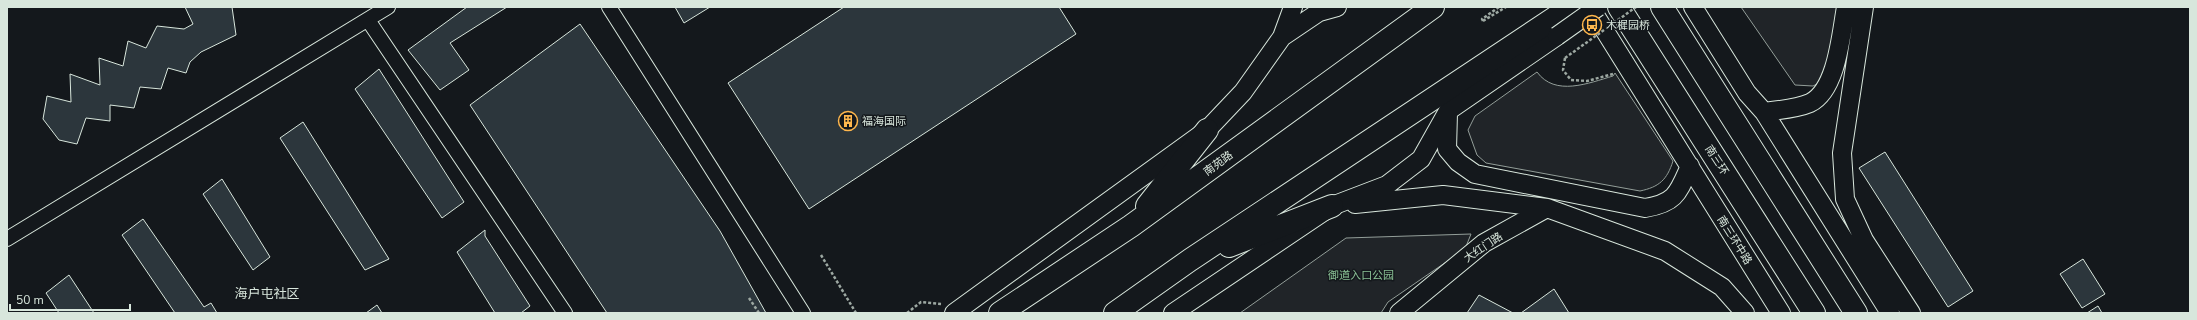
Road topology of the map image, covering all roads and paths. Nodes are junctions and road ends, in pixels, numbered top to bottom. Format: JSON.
{"nodes":[{"id":1,"x":388,"y":7,"type":"edge"},
{"id":2,"x":609,"y":7,"type":"edge"},
{"id":3,"x":1293,"y":7,"type":"edge"},
{"id":4,"x":1337,"y":7,"type":"edge"},
{"id":5,"x":1411,"y":7,"type":"edge"},
{"id":6,"x":1433,"y":7,"type":"edge"},
{"id":7,"x":1499,"y":7,"type":"edge"},
{"id":8,"x":1506,"y":7,"type":"edge"},
{"id":9,"x":1571,"y":7,"type":"edge"},
{"id":10,"x":1590,"y":7,"type":"edge"},
{"id":11,"x":1598,"y":7,"type":"edge"},
{"id":12,"x":1619,"y":7,"type":"edge"},
{"id":13,"x":1636,"y":7,"type":"edge"},
{"id":14,"x":1662,"y":7,"type":"edge"},
{"id":15,"x":1693,"y":7,"type":"edge"},
{"id":16,"x":1846,"y":7,"type":"edge"},
{"id":17,"x":1864,"y":7,"type":"edge"},
{"id":18,"x":368,"y":20,"type":"junction"},
{"id":19,"x":1399,"y":32,"type":"junction"},
{"id":20,"x":1282,"y":37,"type":"junction"},
{"id":21,"x":1615,"y":73,"type":"dead end"},
{"id":22,"x":1448,"y":111,"type":"junction"},
{"id":23,"x":1764,"y":112,"type":"junction"},
{"id":24,"x":1207,"y":130,"type":"junction"},
{"id":25,"x":1690,"y":166,"type":"junction"},
{"id":26,"x":1332,"y":206,"type":"junction"},
{"id":27,"x":1547,"y":208,"type":"junction"},
{"id":28,"x":1131,"y":226,"type":"junction"},
{"id":29,"x":7,"y":239,"type":"edge"},
{"id":30,"x":821,"y":254,"type":"dead end"},
{"id":31,"x":1190,"y":260,"type":"junction"},
{"id":32,"x":1424,"y":292,"type":"junction"},
{"id":33,"x":749,"y":298,"type":"dead end"},
{"id":34,"x":921,"y":302,"type":"dead end"},
{"id":35,"x":565,"y":313,"type":"edge"},
{"id":36,"x":759,"y":313,"type":"edge"},
{"id":37,"x":803,"y":313,"type":"edge"},
{"id":38,"x":856,"y":313,"type":"edge"},
{"id":39,"x":907,"y":313,"type":"edge"},
{"id":40,"x":954,"y":313,"type":"edge"},
{"id":41,"x":1000,"y":313,"type":"edge"},
{"id":42,"x":1115,"y":313,"type":"edge"},
{"id":43,"x":1173,"y":313,"type":"edge"},
{"id":44,"x":1399,"y":313,"type":"edge"},
{"id":45,"x":1412,"y":313,"type":"edge"},
{"id":46,"x":1745,"y":313,"type":"edge"},
{"id":47,"x":1781,"y":313,"type":"edge"},
{"id":48,"x":1814,"y":313,"type":"edge"},
{"id":49,"x":1856,"y":313,"type":"edge"},
{"id":50,"x":1890,"y":313,"type":"edge"},
{"id":51,"x":1911,"y":313,"type":"edge"}],
"edges":[{"from":1,"to":18,"type":"street"},
{"from":2,"to":37,"type":"street"},
{"from":3,"to":20,"type":"street"},
{"from":4,"to":20,"type":"street"},
{"from":5,"to":19,"type":"street"},
{"from":6,"to":19,"type":"highway","name":"南苑路"},
{"from":7,"to":8,"type":"path"},
{"from":9,"to":31,"type":"highway"},
{"from":10,"to":25,"type":"street","name":"南三环中路"},
{"from":11,"to":22,"type":"street","bridge":true},
{"from":12,"to":48,"type":"highway","name":"南三环"},
{"from":13,"to":21,"type":"path","bridge":true},
{"from":14,"to":49,"type":"highway"},
{"from":15,"to":23,"type":"street"},
{"from":16,"to":23,"type":"street"},
{"from":17,"to":51,"type":"street"},
{"from":18,"to":29,"type":"street"},
{"from":18,"to":35,"type":"street"},
{"from":19,"to":28,"type":"highway","name":"南苑路"},
{"from":20,"to":24,"type":"street"},
{"from":22,"to":25,"type":"street"},
{"from":22,"to":26,"type":"street"},
{"from":23,"to":50,"type":"street"},
{"from":24,"to":28,"type":"highway"},
{"from":24,"to":40,"type":"street"},
{"from":25,"to":47,"type":"street","name":"南三环中路"},
{"from":26,"to":27,"type":"street"},
{"from":26,"to":31,"type":"highway"},
{"from":26,"to":43,"type":"street"},
{"from":27,"to":32,"type":"street","name":"大红门路"},
{"from":27,"to":46,"type":"street"},
{"from":28,"to":41,"type":"highway","name":"南苑路"},
{"from":30,"to":38,"type":"path"},
{"from":31,"to":42,"type":"highway"},
{"from":32,"to":44,"type":"street","name":"大红门路"},
{"from":32,"to":45,"type":"street","name":"大红门路"},
{"from":33,"to":36,"type":"path"},
{"from":34,"to":39,"type":"path"}]}
